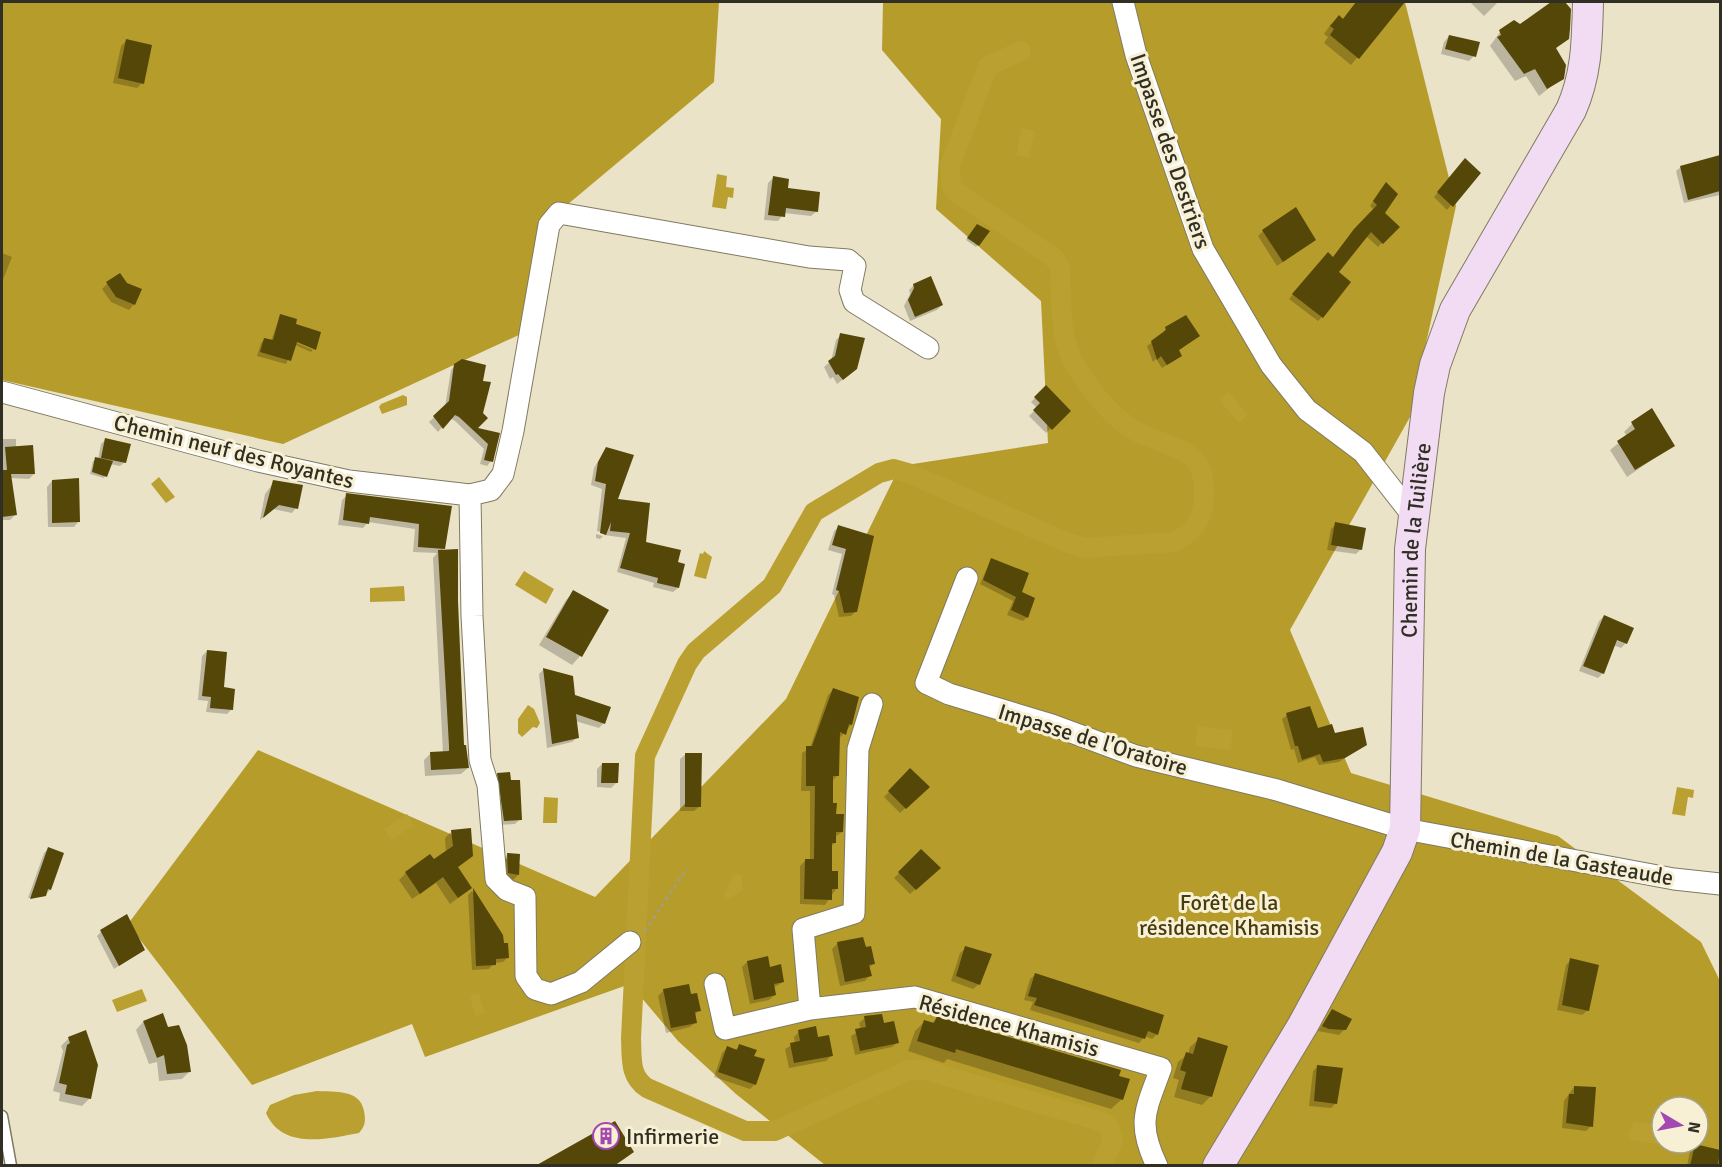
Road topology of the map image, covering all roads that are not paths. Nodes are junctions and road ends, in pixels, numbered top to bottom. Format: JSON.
{"nodes":[{"id":1,"x":1123,"y":2,"type":"edge"},
{"id":2,"x":1588,"y":2,"type":"edge"},
{"id":3,"x":928,"y":348,"type":"dead end"},
{"id":4,"x":2,"y":392,"type":"edge"},
{"id":5,"x":470,"y":495,"type":"junction"},
{"id":6,"x":1413,"y":516,"type":"junction"},
{"id":7,"x":967,"y":578,"type":"dead end"},
{"id":8,"x":872,"y":704,"type":"dead end"},
{"id":9,"x":1405,"y":829,"type":"junction"},
{"id":10,"x":1720,"y":884,"type":"edge"},
{"id":11,"x":636,"y":938,"type":"road end"},
{"id":12,"x":714,"y":984,"type":"dead end"},
{"id":13,"x":810,"y":1009,"type":"junction"},
{"id":14,"x":1268,"y":1083,"type":"junction"},
{"id":15,"x":2,"y":1116,"type":"edge"},
{"id":16,"x":11,"y":1166,"type":"edge"},
{"id":17,"x":1157,"y":1166,"type":"edge"},
{"id":18,"x":1196,"y":1166,"type":"edge"},
{"id":19,"x":1218,"y":1166,"type":"edge"}],
"edges":[{"from":1,"to":6,"type":"street","name":"Impasse des Destriers"},
{"from":2,"to":6,"type":"street","name":"Chemin de la Tuilière"},
{"from":3,"to":5,"type":"street"},
{"from":4,"to":5,"type":"street","name":"Chemin neuf des Royantes"},
{"from":5,"to":11,"type":"street"},
{"from":6,"to":9,"type":"street","name":"Chemin de la Tuilière"},
{"from":7,"to":9,"type":"street","name":"Impasse de l'Oratoire"},
{"from":8,"to":13,"type":"street"},
{"from":9,"to":10,"type":"street","name":"Chemin de la Gasteaude"},
{"from":9,"to":14,"type":"street","name":"Chemin de la Tuilière"},
{"from":12,"to":13,"type":"street"},
{"from":13,"to":17,"type":"street","name":"Résidence Khamisis"},
{"from":14,"to":18,"type":"street"},
{"from":14,"to":19,"type":"street"},
{"from":15,"to":16,"type":"lane"}]}
